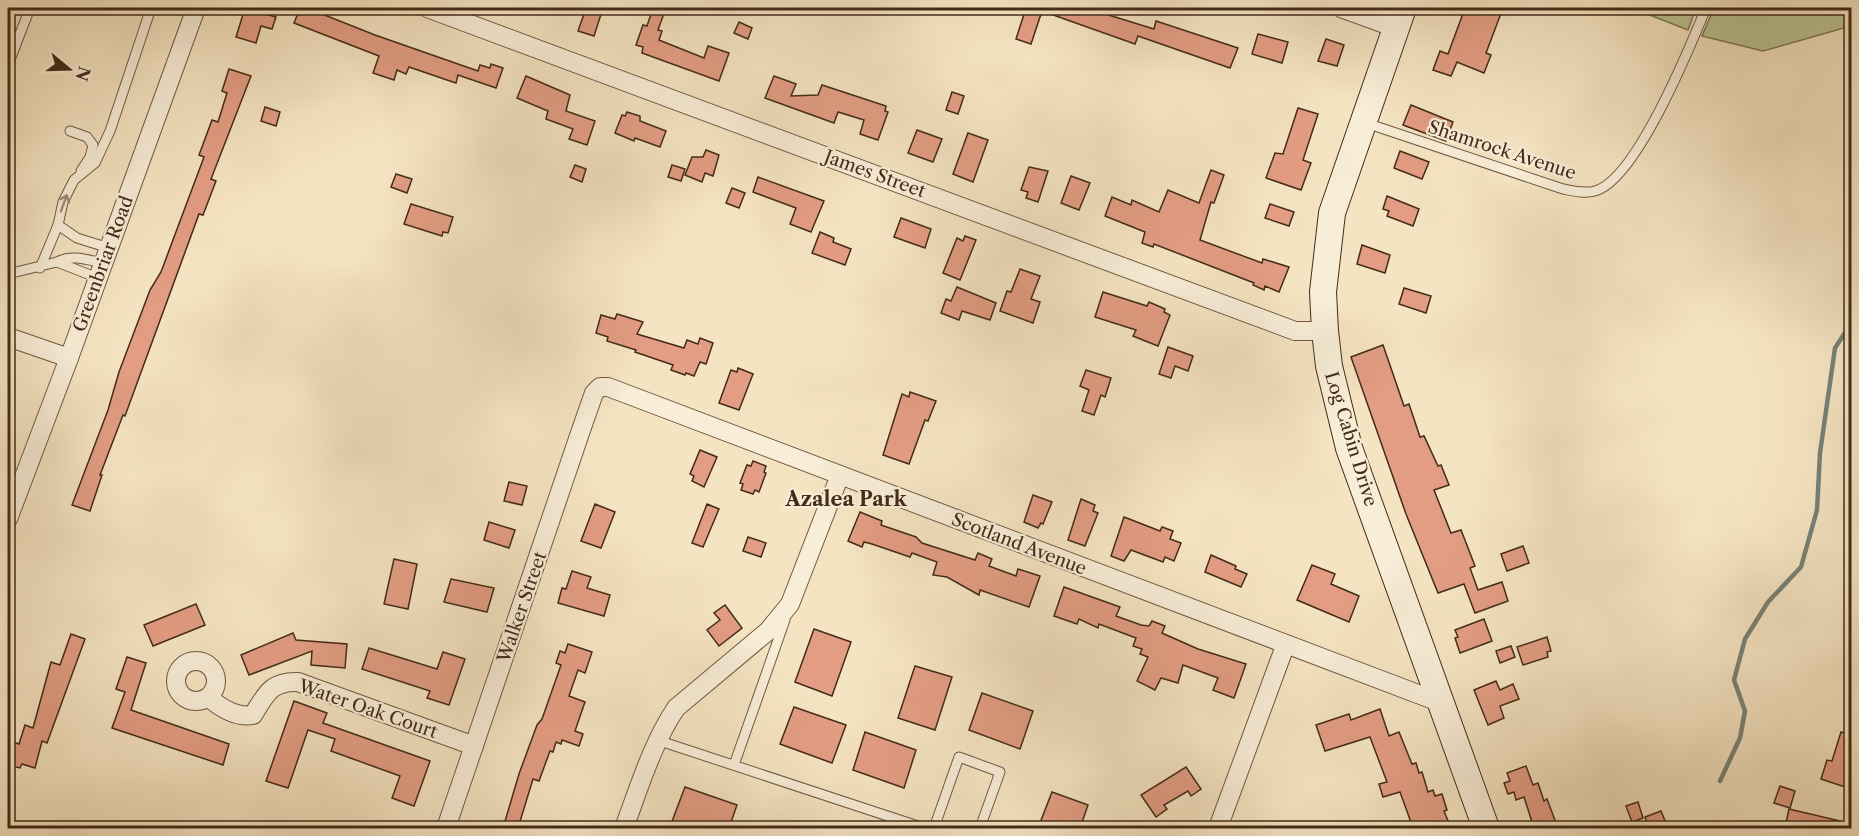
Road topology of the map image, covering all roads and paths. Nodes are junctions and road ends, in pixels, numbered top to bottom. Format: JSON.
{"nodes":[{"id":1,"x":30,"y":8,"type":"edge"},
{"id":2,"x":151,"y":8,"type":"edge"},
{"id":3,"x":196,"y":8,"type":"edge"},
{"id":4,"x":427,"y":8,"type":"edge"},
{"id":5,"x":1341,"y":8,"type":"edge"},
{"id":6,"x":1706,"y":8,"type":"edge"},
{"id":7,"x":1399,"y":18,"type":"edge"},
{"id":8,"x":8,"y":65,"type":"edge"},
{"id":9,"x":1364,"y":122,"type":"junction"},
{"id":10,"x":70,"y":131,"type":"dead end"},
{"id":11,"x":74,"y":180,"type":"junction"},
{"id":12,"x":58,"y":225,"type":"junction"},
{"id":13,"x":57,"y":262,"type":"junction"},
{"id":14,"x":104,"y":263,"type":"junction"},
{"id":15,"x":40,"y":268,"type":"junction"},
{"id":16,"x":8,"y":270,"type":"edge"},
{"id":17,"x":1325,"y":331,"type":"junction"},
{"id":18,"x":8,"y":337,"type":"edge"},
{"id":19,"x":69,"y":358,"type":"junction"},
{"id":20,"x":600,"y":387,"type":"joint"},
{"id":21,"x":840,"y":475,"type":"junction"},
{"id":22,"x":8,"y":519,"type":"edge"},
{"id":23,"x":790,"y":604,"type":"junction"},
{"id":24,"x":1285,"y":646,"type":"junction"},
{"id":25,"x":209,"y":698,"type":"dead end"},
{"id":26,"x":1439,"y":702,"type":"junction"},
{"id":27,"x":660,"y":741,"type":"junction"},
{"id":28,"x":474,"y":746,"type":"junction"},
{"id":29,"x":734,"y":765,"type":"junction"},
{"id":30,"x":446,"y":828,"type":"edge"},
{"id":31,"x":624,"y":828,"type":"edge"},
{"id":32,"x":924,"y":828,"type":"edge"},
{"id":33,"x":934,"y":828,"type":"edge"},
{"id":34,"x":980,"y":828,"type":"edge"},
{"id":35,"x":1218,"y":828,"type":"edge"},
{"id":36,"x":1486,"y":828,"type":"edge"}],
"edges":[{"from":1,"to":8,"type":"lane"},
{"from":2,"to":11,"type":"lane"},
{"from":3,"to":14,"type":"street","name":"Greenbriar Road"},
{"from":4,"to":17,"type":"street","name":"James Street"},
{"from":5,"to":7,"type":"street"},
{"from":6,"to":9,"type":"lane","name":"Shamrock Avenue"},
{"from":7,"to":9,"type":"street","name":"Log Cabin Drive"},
{"from":9,"to":17,"type":"street","name":"Log Cabin Drive"},
{"from":10,"to":11,"type":"lane"},
{"from":12,"to":11,"type":"lane","one_way":true},
{"from":12,"to":14,"type":"lane"},
{"from":12,"to":15,"type":"lane"},
{"from":13,"to":14,"type":"lane"},
{"from":13,"to":14,"type":"lane"},
{"from":13,"to":15,"type":"lane"},
{"from":14,"to":19,"type":"street","name":"Greenbriar Road"},
{"from":15,"to":16,"type":"lane"},
{"from":17,"to":26,"type":"street","name":"Log Cabin Drive"},
{"from":18,"to":19,"type":"street"},
{"from":19,"to":22,"type":"street","name":"Greenbriar Road"},
{"from":20,"to":21,"type":"street","name":"Scotland Avenue"},
{"from":20,"to":28,"type":"street","name":"Walker Street"},
{"from":21,"to":23,"type":"street"},
{"from":21,"to":24,"type":"street","name":"Scotland Avenue"},
{"from":23,"to":27,"type":"street"},
{"from":23,"to":29,"type":"lane"},
{"from":24,"to":26,"type":"street","name":"Scotland Avenue"},
{"from":24,"to":35,"type":"street"},
{"from":25,"to":28,"type":"street","name":"Water Oak Court"},
{"from":26,"to":36,"type":"street","name":"Log Cabin Drive"},
{"from":27,"to":29,"type":"lane"},
{"from":27,"to":31,"type":"street"},
{"from":28,"to":30,"type":"street","name":"Walker Street"},
{"from":29,"to":32,"type":"lane"},
{"from":33,"to":34,"type":"lane"}]}
